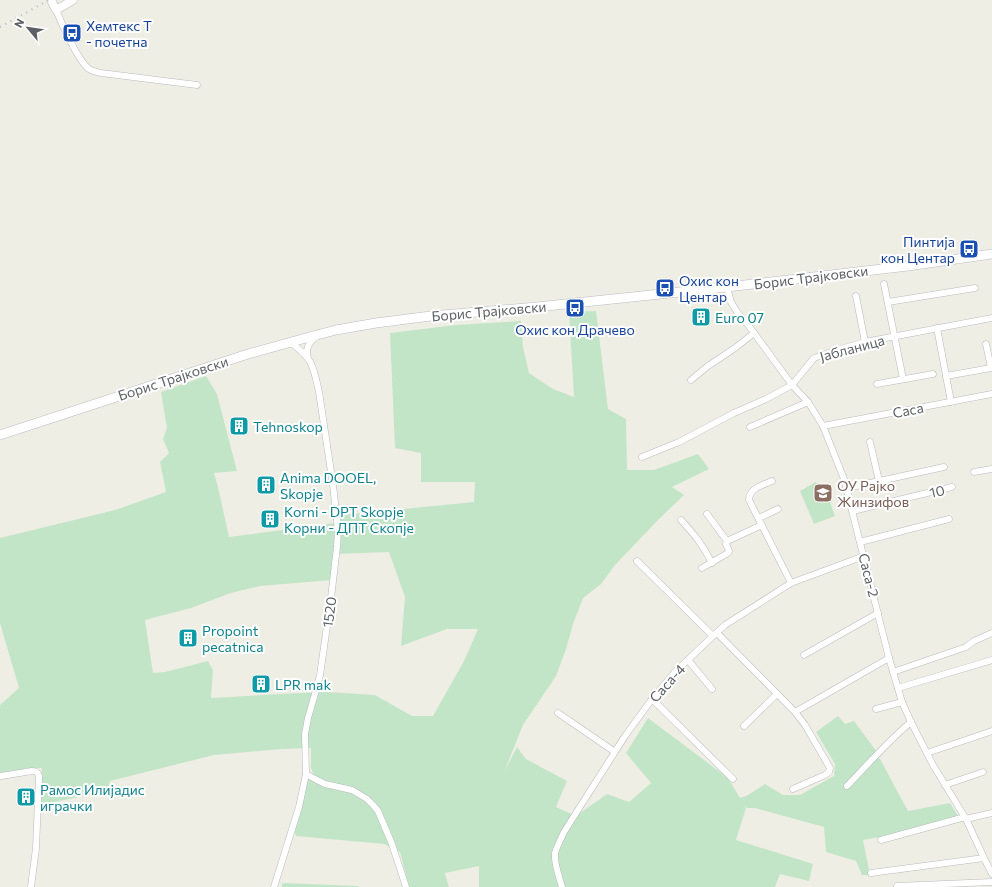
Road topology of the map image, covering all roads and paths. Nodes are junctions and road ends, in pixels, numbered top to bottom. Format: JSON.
{"nodes":[{"id":1,"x":51,"y":0,"type":"edge"},
{"id":2,"x":73,"y":0,"type":"edge"},
{"id":3,"x":56,"y":10,"type":"junction"},
{"id":4,"x":197,"y":85,"type":"dead end"},
{"id":5,"x":992,"y":254,"type":"edge"},
{"id":6,"x":884,"y":284,"type":"dead end"},
{"id":7,"x":727,"y":287,"type":"junction"},
{"id":8,"x":975,"y":288,"type":"dead end"},
{"id":9,"x":856,"y":296,"type":"dead end"},
{"id":10,"x":888,"y":302,"type":"junction"},
{"id":11,"x":992,"y":318,"type":"edge"},
{"id":12,"x":938,"y":328,"type":"junction"},
{"id":13,"x":754,"y":333,"type":"junction"},
{"id":14,"x":319,"y":334,"type":"junction"},
{"id":15,"x":894,"y":337,"type":"junction"},
{"id":16,"x":290,"y":342,"type":"junction"},
{"id":17,"x":865,"y":342,"type":"junction"},
{"id":18,"x":986,"y":344,"type":"dead end"},
{"id":19,"x":308,"y":358,"type":"junction"},
{"id":20,"x":933,"y":374,"type":"dead end"},
{"id":21,"x":946,"y":376,"type":"junction"},
{"id":22,"x":903,"y":379,"type":"junction"},
{"id":23,"x":691,"y":380,"type":"dead end"},
{"id":24,"x":876,"y":384,"type":"dead end"},
{"id":25,"x":792,"y":385,"type":"junction"},
{"id":26,"x":992,"y":394,"type":"edge"},
{"id":27,"x":808,"y":402,"type":"junction"},
{"id":28,"x":951,"y":402,"type":"junction"},
{"id":29,"x":823,"y":426,"type":"junction"},
{"id":30,"x":750,"y":427,"type":"dead end"},
{"id":31,"x":0,"y":436,"type":"edge"},
{"id":32,"x":870,"y":442,"type":"dead end"},
{"id":33,"x":642,"y":457,"type":"dead end"},
{"id":34,"x":944,"y":467,"type":"dead end"},
{"id":35,"x":992,"y":469,"type":"edge"},
{"id":36,"x":974,"y":472,"type":"dead end"},
{"id":37,"x":772,"y":481,"type":"dead end"},
{"id":38,"x":879,"y":481,"type":"junction"},
{"id":39,"x":952,"y":487,"type":"dead end"},
{"id":40,"x":847,"y":488,"type":"junction"},
{"id":41,"x":778,"y":509,"type":"dead end"},
{"id":42,"x":853,"y":511,"type":"junction"},
{"id":43,"x":707,"y":514,"type":"dead end"},
{"id":44,"x":759,"y":518,"type":"junction"},
{"id":45,"x":949,"y":519,"type":"dead end"},
{"id":46,"x":681,"y":520,"type":"dead end"},
{"id":47,"x":762,"y":525,"type":"junction"},
{"id":48,"x":727,"y":541,"type":"junction"},
{"id":49,"x":860,"y":542,"type":"junction"},
{"id":50,"x":864,"y":556,"type":"junction"},
{"id":51,"x":637,"y":560,"type":"dead end"},
{"id":52,"x":712,"y":563,"type":"junction"},
{"id":53,"x":702,"y":568,"type":"dead end"},
{"id":54,"x":791,"y":583,"type":"junction"},
{"id":55,"x":878,"y":613,"type":"junction"},
{"id":56,"x":992,"y":633,"type":"edge"},
{"id":57,"x":715,"y":634,"type":"junction"},
{"id":58,"x":804,"y":654,"type":"dead end"},
{"id":59,"x":889,"y":658,"type":"junction"},
{"id":60,"x":688,"y":660,"type":"junction"},
{"id":61,"x":992,"y":660,"type":"edge"},
{"id":62,"x":893,"y":672,"type":"junction"},
{"id":63,"x":898,"y":688,"type":"junction"},
{"id":64,"x":712,"y":689,"type":"dead end"},
{"id":65,"x":777,"y":694,"type":"junction"},
{"id":66,"x":652,"y":699,"type":"junction"},
{"id":67,"x":902,"y":702,"type":"junction"},
{"id":68,"x":876,"y":709,"type":"dead end"},
{"id":69,"x":795,"y":712,"type":"junction"},
{"id":70,"x":558,"y":713,"type":"dead end"},
{"id":71,"x":911,"y":722,"type":"junction"},
{"id":72,"x":744,"y":726,"type":"dead end"},
{"id":73,"x":992,"y":731,"type":"edge"},
{"id":74,"x":616,"y":752,"type":"junction"},
{"id":75,"x":927,"y":753,"type":"junction"},
{"id":76,"x":984,"y":772,"type":"dead end"},
{"id":77,"x":306,"y":774,"type":"junction"},
{"id":78,"x":0,"y":775,"type":"edge"},
{"id":79,"x":733,"y":779,"type":"dead end"},
{"id":80,"x":945,"y":785,"type":"junction"},
{"id":81,"x":847,"y":786,"type":"dead end"},
{"id":82,"x":793,"y":789,"type":"dead end"},
{"id":83,"x":992,"y":813,"type":"edge"},
{"id":84,"x":966,"y":818,"type":"junction"},
{"id":85,"x":881,"y":840,"type":"dead end"},
{"id":86,"x":987,"y":860,"type":"edge"},
{"id":87,"x":871,"y":873,"type":"dead end"},
{"id":88,"x":992,"y":874,"type":"edge"},
{"id":89,"x":992,"y":882,"type":"edge"},
{"id":90,"x":897,"y":886,"type":"dead end"},
{"id":91,"x":31,"y":887,"type":"edge"},
{"id":92,"x":274,"y":887,"type":"edge"},
{"id":93,"x":406,"y":887,"type":"edge"},
{"id":94,"x":562,"y":887,"type":"edge"}],
"edges":[{"from":1,"to":3,"type":"street"},
{"from":2,"to":3,"type":"street"},
{"from":3,"to":4,"type":"street"},
{"from":5,"to":7,"type":"main road","name":"Борис Трајковски"},
{"from":6,"to":10,"type":"street"},
{"from":7,"to":13,"type":"street","name":"Саса-2"},
{"from":7,"to":14,"type":"main road","name":"Борис Трајковски"},
{"from":8,"to":10,"type":"street"},
{"from":9,"to":17,"type":"street"},
{"from":10,"to":15,"type":"street"},
{"from":11,"to":12,"type":"street","name":"Јабланица"},
{"from":12,"to":15,"type":"street","name":"Јабланица"},
{"from":12,"to":21,"type":"street"},
{"from":13,"to":23,"type":"street"},
{"from":13,"to":25,"type":"street","name":"Саса-2"},
{"from":14,"to":16,"type":"main road","name":"Борис Трајковски"},
{"from":14,"to":19,"type":"street"},
{"from":15,"to":17,"type":"street","name":"Јабланица"},
{"from":15,"to":22,"type":"street"},
{"from":16,"to":19,"type":"street","name":"1520"},
{"from":16,"to":31,"type":"main road","name":"Борис Трајковски"},
{"from":17,"to":25,"type":"street","name":"Јабланица"},
{"from":18,"to":21,"type":"street"},
{"from":19,"to":77,"type":"street","name":"1520"},
{"from":20,"to":22,"type":"street"},
{"from":21,"to":28,"type":"street"},
{"from":22,"to":24,"type":"street"},
{"from":25,"to":27,"type":"street","name":"Саса-2"},
{"from":25,"to":33,"type":"street","name":"Јабланица"},
{"from":26,"to":28,"type":"street","name":"Саса"},
{"from":27,"to":29,"type":"street","name":"Саса-2"},
{"from":27,"to":30,"type":"street"},
{"from":28,"to":29,"type":"street","name":"Саса"},
{"from":29,"to":40,"type":"street","name":"Саса-2"},
{"from":32,"to":38,"type":"street"},
{"from":34,"to":38,"type":"street"},
{"from":35,"to":36,"type":"street"},
{"from":37,"to":44,"type":"street"},
{"from":38,"to":40,"type":"street"},
{"from":39,"to":42,"type":"street","name":"10"},
{"from":40,"to":42,"type":"street","name":"Саса-2"},
{"from":41,"to":44,"type":"street"},
{"from":42,"to":49,"type":"street","name":"Саса-2"},
{"from":43,"to":48,"type":"street"},
{"from":44,"to":47,"type":"street"},
{"from":45,"to":49,"type":"street"},
{"from":46,"to":52,"type":"street"},
{"from":47,"to":48,"type":"street"},
{"from":47,"to":54,"type":"street"},
{"from":48,"to":52,"type":"street"},
{"from":49,"to":50,"type":"street","name":"Саса-2"},
{"from":50,"to":54,"type":"street","name":"Саса-4"},
{"from":50,"to":55,"type":"street","name":"Саса-2"},
{"from":51,"to":57,"type":"street"},
{"from":52,"to":53,"type":"street"},
{"from":54,"to":57,"type":"street","name":"Саса-4"},
{"from":55,"to":58,"type":"street"},
{"from":55,"to":59,"type":"street","name":"Саса-2"},
{"from":56,"to":62,"type":"street"},
{"from":57,"to":60,"type":"street","name":"Саса-4"},
{"from":57,"to":65,"type":"street"},
{"from":59,"to":62,"type":"street","name":"Саса-2"},
{"from":59,"to":69,"type":"street"},
{"from":60,"to":64,"type":"street"},
{"from":60,"to":66,"type":"street","name":"Саса-4"},
{"from":61,"to":63,"type":"street"},
{"from":62,"to":63,"type":"street","name":"Саса-2"},
{"from":63,"to":67,"type":"street","name":"Саса-2"},
{"from":65,"to":69,"type":"street"},
{"from":65,"to":72,"type":"street"},
{"from":66,"to":74,"type":"street","name":"Саса-4"},
{"from":66,"to":79,"type":"street"},
{"from":67,"to":68,"type":"street"},
{"from":67,"to":71,"type":"street","name":"Саса-2"},
{"from":69,"to":82,"type":"street"},
{"from":70,"to":74,"type":"street"},
{"from":71,"to":75,"type":"street","name":"Саса-2"},
{"from":71,"to":81,"type":"street"},
{"from":73,"to":75,"type":"street"},
{"from":74,"to":94,"type":"street","name":"Саса-4"},
{"from":75,"to":80,"type":"street","name":"Саса-2"},
{"from":76,"to":80,"type":"street"},
{"from":77,"to":92,"type":"street","name":"1520"},
{"from":77,"to":93,"type":"street"},
{"from":78,"to":91,"type":"street"},
{"from":80,"to":84,"type":"street","name":"Саса-2"},
{"from":83,"to":84,"type":"street"},
{"from":84,"to":85,"type":"street"},
{"from":84,"to":86,"type":"street","name":"Саса-2"},
{"from":86,"to":87,"type":"street"},
{"from":86,"to":88,"type":"street","name":"Саса-2"},
{"from":89,"to":90,"type":"street"}]}
